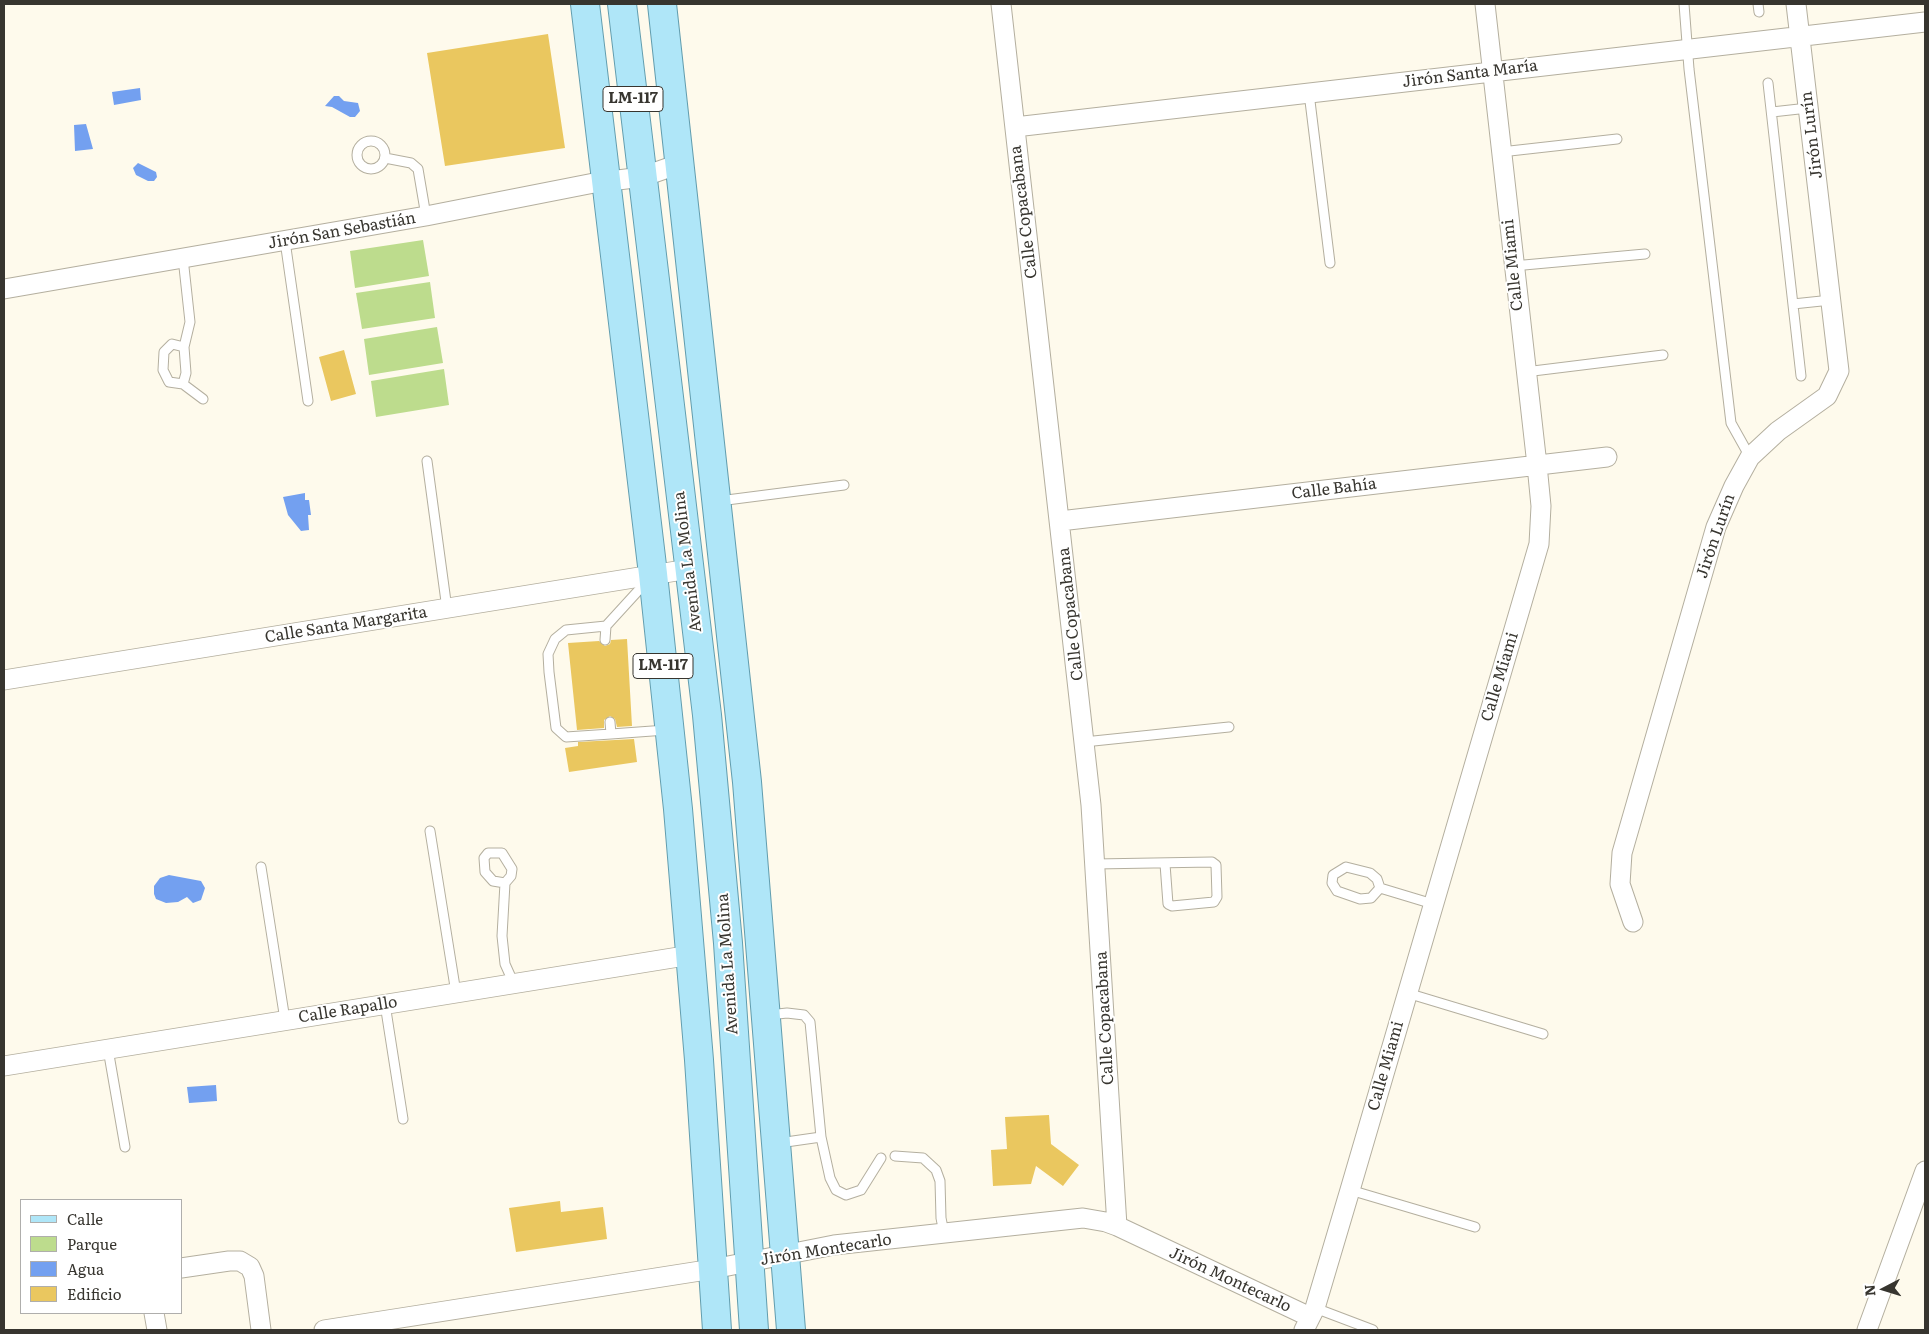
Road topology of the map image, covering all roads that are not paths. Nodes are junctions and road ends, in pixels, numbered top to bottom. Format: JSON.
{"nodes":[{"id":1,"x":585,"y":4,"type":"edge"},
{"id":2,"x":662,"y":4,"type":"edge"},
{"id":3,"x":1001,"y":4,"type":"edge"},
{"id":4,"x":1485,"y":4,"type":"edge"},
{"id":5,"x":1684,"y":4,"type":"edge"},
{"id":6,"x":1796,"y":4,"type":"edge"},
{"id":7,"x":619,"y":10,"type":"edge"},
{"id":8,"x":1925,"y":22,"type":"edge"},
{"id":9,"x":1800,"y":36,"type":"junction"},
{"id":10,"x":1688,"y":49,"type":"junction"},
{"id":11,"x":1493,"y":72,"type":"junction"},
{"id":12,"x":1768,"y":83,"type":"dead end"},
{"id":13,"x":1309,"y":93,"type":"junction"},
{"id":14,"x":1808,"y":108,"type":"junction"},
{"id":15,"x":1772,"y":112,"type":"junction"},
{"id":16,"x":1015,"y":127,"type":"junction"},
{"id":17,"x":1617,"y":139,"type":"dead end"},
{"id":18,"x":1500,"y":152,"type":"junction"},
{"id":19,"x":384,"y":158,"type":"dead end"},
{"id":20,"x":679,"y":164,"type":"junction"},
{"id":21,"x":642,"y":177,"type":"junction"},
{"id":22,"x":606,"y":181,"type":"junction"},
{"id":23,"x":426,"y":216,"type":"junction"},
{"id":24,"x":285,"y":241,"type":"junction"},
{"id":25,"x":1645,"y":254,"type":"dead end"},
{"id":26,"x":183,"y":258,"type":"junction"},
{"id":27,"x":1330,"y":263,"type":"dead end"},
{"id":28,"x":1513,"y":266,"type":"junction"},
{"id":29,"x":4,"y":289,"type":"edge"},
{"id":30,"x":1831,"y":300,"type":"junction"},
{"id":31,"x":1793,"y":304,"type":"junction"},
{"id":32,"x":184,"y":347,"type":"junction"},
{"id":33,"x":1663,"y":355,"type":"dead end"},
{"id":34,"x":1525,"y":372,"type":"junction"},
{"id":35,"x":1801,"y":376,"type":"dead end"},
{"id":36,"x":183,"y":384,"type":"junction"},
{"id":37,"x":203,"y":399,"type":"dead end"},
{"id":38,"x":308,"y":401,"type":"dead end"},
{"id":39,"x":1750,"y":457,"type":"junction"},
{"id":40,"x":1607,"y":458,"type":"dead end"},
{"id":41,"x":427,"y":461,"type":"dead end"},
{"id":42,"x":1537,"y":464,"type":"junction"},
{"id":43,"x":844,"y":485,"type":"dead end"},
{"id":44,"x":717,"y":501,"type":"junction"},
{"id":45,"x":1060,"y":521,"type":"junction"},
{"id":46,"x":689,"y":569,"type":"junction"},
{"id":47,"x":653,"y":574,"type":"junction"},
{"id":48,"x":446,"y":609,"type":"junction"},
{"id":49,"x":606,"y":626,"type":"junction"},
{"id":50,"x":605,"y":640,"type":"dead end"},
{"id":51,"x":4,"y":680,"type":"edge"},
{"id":52,"x":610,"y":722,"type":"dead end"},
{"id":53,"x":1229,"y":727,"type":"dead end"},
{"id":54,"x":670,"y":730,"type":"junction"},
{"id":55,"x":611,"y":734,"type":"junction"},
{"id":56,"x":1084,"y":742,"type":"junction"},
{"id":57,"x":430,"y":831,"type":"dead end"},
{"id":58,"x":1095,"y":864,"type":"junction"},
{"id":59,"x":1165,"y":864,"type":"junction"},
{"id":60,"x":261,"y":867,"type":"dead end"},
{"id":61,"x":505,"y":883,"type":"dead end"},
{"id":62,"x":1380,"y":888,"type":"junction"},
{"id":63,"x":1433,"y":904,"type":"junction"},
{"id":64,"x":1633,"y":922,"type":"dead end"},
{"id":65,"x":691,"y":955,"type":"junction"},
{"id":66,"x":514,"y":984,"type":"junction"},
{"id":67,"x":456,"y":993,"type":"junction"},
{"id":68,"x":1407,"y":993,"type":"junction"},
{"id":69,"x":385,"y":1004,"type":"junction"},
{"id":70,"x":766,"y":1015,"type":"junction"},
{"id":71,"x":285,"y":1020,"type":"junction"},
{"id":72,"x":1543,"y":1034,"type":"dead end"},
{"id":73,"x":108,"y":1049,"type":"junction"},
{"id":74,"x":4,"y":1066,"type":"edge"},
{"id":75,"x":403,"y":1119,"type":"dead end"},
{"id":76,"x":821,"y":1138,"type":"junction"},
{"id":77,"x":776,"y":1143,"type":"junction"},
{"id":78,"x":125,"y":1147,"type":"dead end"},
{"id":79,"x":895,"y":1156,"type":"dead end"},
{"id":80,"x":881,"y":1158,"type":"dead end"},
{"id":81,"x":1925,"y":1171,"type":"edge"},
{"id":82,"x":1350,"y":1190,"type":"junction"},
{"id":83,"x":1117,"y":1226,"type":"junction"},
{"id":84,"x":1475,"y":1227,"type":"dead end"},
{"id":85,"x":944,"y":1233,"type":"junction"},
{"id":86,"x":786,"y":1255,"type":"junction"},
{"id":87,"x":750,"y":1262,"type":"junction"},
{"id":88,"x":182,"y":1268,"type":"edge"},
{"id":89,"x":713,"y":1268,"type":"junction"},
{"id":90,"x":154,"y":1314,"type":"edge"},
{"id":91,"x":1309,"y":1318,"type":"edge"},
{"id":92,"x":157,"y":1330,"type":"edge"},
{"id":93,"x":261,"y":1330,"type":"edge"},
{"id":94,"x":324,"y":1330,"type":"edge"},
{"id":95,"x":717,"y":1330,"type":"edge"},
{"id":96,"x":754,"y":1330,"type":"edge"},
{"id":97,"x":791,"y":1330,"type":"edge"},
{"id":98,"x":1373,"y":1330,"type":"edge"},
{"id":99,"x":1867,"y":1330,"type":"edge"}],
"edges":[{"from":1,"to":22,"type":"main road","number":"LM-117"},
{"from":2,"to":20,"type":"main road","name":"Avenida La Molina","number":"LM-117"},
{"from":3,"to":16,"type":"street","name":"Calle Copacabana"},
{"from":4,"to":11,"type":"street","name":"Calle Miami"},
{"from":5,"to":10,"type":"lane"},
{"from":6,"to":9,"type":"street","name":"Jirón Lurín"},
{"from":7,"to":21,"type":"main road","name":"Avenida La Molina","number":"LM-117"},
{"from":8,"to":9,"type":"street","name":"Jirón Santa María"},
{"from":9,"to":10,"type":"street","name":"Jirón Santa María"},
{"from":9,"to":14,"type":"street","name":"Jirón Lurín"},
{"from":10,"to":11,"type":"street","name":"Jirón Santa María"},
{"from":10,"to":39,"type":"lane"},
{"from":11,"to":13,"type":"street","name":"Jirón Santa María"},
{"from":11,"to":18,"type":"street","name":"Calle Miami"},
{"from":12,"to":15,"type":"lane"},
{"from":13,"to":16,"type":"street","name":"Jirón Santa María"},
{"from":13,"to":27,"type":"lane"},
{"from":14,"to":15,"type":"lane"},
{"from":14,"to":30,"type":"street","name":"Jirón Lurín"},
{"from":15,"to":31,"type":"lane"},
{"from":16,"to":45,"type":"street","name":"Calle Copacabana"},
{"from":17,"to":18,"type":"lane"},
{"from":18,"to":28,"type":"street","name":"Calle Miami"},
{"from":19,"to":23,"type":"lane"},
{"from":20,"to":21,"type":"street","name":"Jirón San Sebastián"},
{"from":20,"to":44,"type":"main road","name":"Avenida La Molina","number":"LM-117"},
{"from":21,"to":22,"type":"street","name":"Jirón San Sebastián"},
{"from":21,"to":46,"type":"main road","name":"Avenida La Molina","number":"LM-117"},
{"from":22,"to":23,"type":"street","name":"Jirón San Sebastián"},
{"from":22,"to":47,"type":"main road","number":"LM-117"},
{"from":23,"to":24,"type":"street","name":"Jirón San Sebastián"},
{"from":24,"to":26,"type":"street","name":"Jirón San Sebastián"},
{"from":24,"to":38,"type":"lane"},
{"from":25,"to":28,"type":"lane"},
{"from":26,"to":29,"type":"street","name":"Jirón San Sebastián"},
{"from":26,"to":32,"type":"lane"},
{"from":28,"to":34,"type":"street","name":"Calle Miami"},
{"from":30,"to":31,"type":"lane"},
{"from":30,"to":39,"type":"street","name":"Jirón Lurín"},
{"from":31,"to":35,"type":"lane"},
{"from":32,"to":36,"type":"lane"},
{"from":32,"to":36,"type":"lane"},
{"from":33,"to":34,"type":"lane"},
{"from":34,"to":42,"type":"street","name":"Calle Miami"},
{"from":36,"to":37,"type":"lane"},
{"from":39,"to":64,"type":"street","name":"Jirón Lurín"},
{"from":40,"to":42,"type":"street","name":"Calle Bahía"},
{"from":41,"to":48,"type":"lane"},
{"from":42,"to":45,"type":"street","name":"Calle Bahía"},
{"from":42,"to":63,"type":"street","name":"Calle Miami"},
{"from":43,"to":44,"type":"lane"},
{"from":44,"to":70,"type":"main road","name":"Avenida La Molina","number":"LM-117"},
{"from":45,"to":56,"type":"street","name":"Calle Copacabana"},
{"from":46,"to":47,"type":"street","name":"Calle Santa Margarita"},
{"from":46,"to":87,"type":"main road","name":"Avenida La Molina","number":"LM-117"},
{"from":47,"to":48,"type":"street","name":"Calle Santa Margarita"},
{"from":47,"to":49,"type":"lane"},
{"from":47,"to":54,"type":"main road","number":"LM-117"},
{"from":48,"to":51,"type":"street","name":"Calle Santa Margarita"},
{"from":49,"to":50,"type":"lane"},
{"from":49,"to":55,"type":"lane"},
{"from":52,"to":55,"type":"lane"},
{"from":53,"to":56,"type":"lane"},
{"from":54,"to":55,"type":"lane"},
{"from":54,"to":65,"type":"main road","number":"LM-117"},
{"from":56,"to":58,"type":"street","name":"Calle Copacabana"},
{"from":57,"to":67,"type":"lane"},
{"from":58,"to":59,"type":"lane"},
{"from":58,"to":83,"type":"street","name":"Calle Copacabana"},
{"from":59,"to":59,"type":"lane"},
{"from":60,"to":71,"type":"lane"},
{"from":61,"to":66,"type":"lane"},
{"from":62,"to":62,"type":"lane"},
{"from":62,"to":63,"type":"lane"},
{"from":63,"to":68,"type":"street","name":"Calle Miami"},
{"from":65,"to":66,"type":"street","name":"Calle Rapallo"},
{"from":65,"to":89,"type":"main road","number":"LM-117"},
{"from":66,"to":67,"type":"street","name":"Calle Rapallo"},
{"from":67,"to":69,"type":"street","name":"Calle Rapallo"},
{"from":68,"to":72,"type":"lane"},
{"from":68,"to":82,"type":"street","name":"Calle Miami"},
{"from":69,"to":71,"type":"street","name":"Calle Rapallo"},
{"from":69,"to":75,"type":"lane"},
{"from":70,"to":76,"type":"lane"},
{"from":70,"to":77,"type":"main road","name":"Avenida La Molina","number":"LM-117"},
{"from":71,"to":73,"type":"street","name":"Calle Rapallo"},
{"from":73,"to":74,"type":"street","name":"Calle Rapallo"},
{"from":73,"to":78,"type":"lane"},
{"from":76,"to":77,"type":"lane"},
{"from":76,"to":80,"type":"lane"},
{"from":77,"to":86,"type":"main road","name":"Avenida La Molina","number":"LM-117"},
{"from":79,"to":85,"type":"lane"},
{"from":81,"to":99,"type":"street"},
{"from":82,"to":84,"type":"lane"},
{"from":82,"to":91,"type":"street","name":"Calle Miami"},
{"from":83,"to":85,"type":"street","name":"Jirón Montecarlo"},
{"from":83,"to":91,"type":"street","name":"Jirón Montecarlo"},
{"from":85,"to":86,"type":"street","name":"Jirón Montecarlo"},
{"from":86,"to":87,"type":"street","name":"Jirón Montecarlo"},
{"from":86,"to":97,"type":"main road","name":"Avenida La Molina","number":"LM-117"},
{"from":87,"to":89,"type":"street","name":"Jirón Montecarlo"},
{"from":87,"to":96,"type":"main road","name":"Avenida La Molina","number":"LM-117"},
{"from":88,"to":93,"type":"street"},
{"from":89,"to":94,"type":"street","name":"Jirón Montecarlo"},
{"from":89,"to":95,"type":"main road","number":"LM-117"},
{"from":90,"to":92,"type":"street"},
{"from":91,"to":98,"type":"lane"}]}
